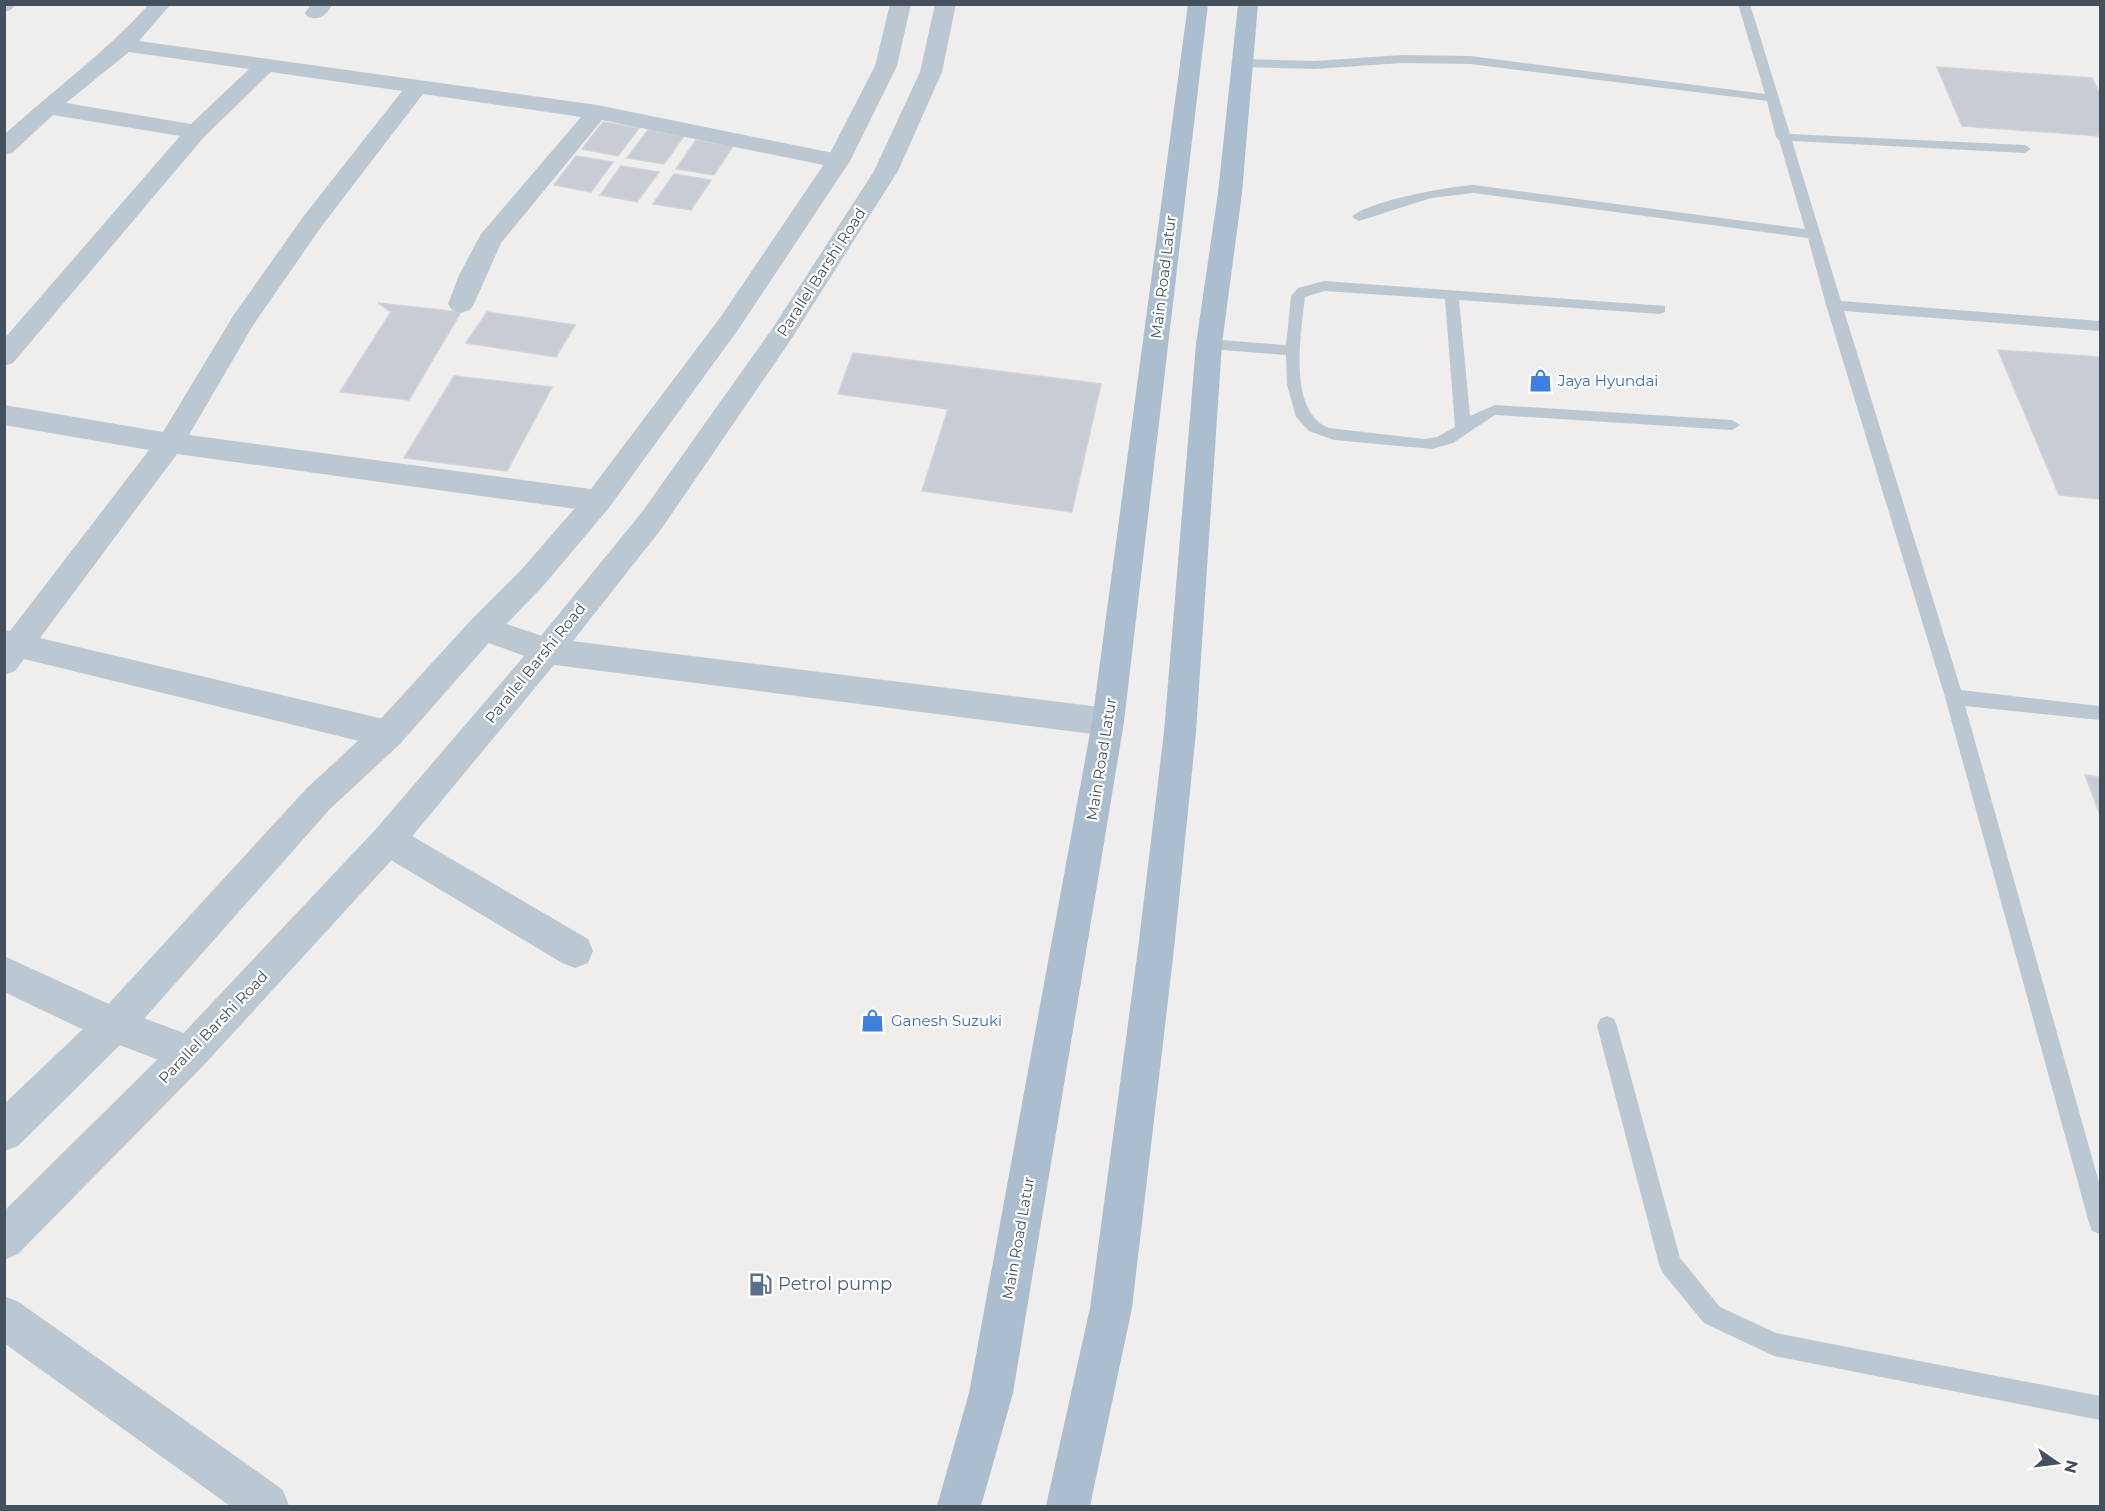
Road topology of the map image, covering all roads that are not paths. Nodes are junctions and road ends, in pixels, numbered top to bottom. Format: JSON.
{"nodes":[{"id":1,"x":161,"y":4,"type":"edge"},
{"id":2,"x":901,"y":4,"type":"edge"},
{"id":3,"x":946,"y":4,"type":"edge"},
{"id":4,"x":1198,"y":4,"type":"edge"},
{"id":5,"x":1248,"y":4,"type":"edge"},
{"id":6,"x":1744,"y":4,"type":"edge"},
{"id":7,"x":124,"y":45,"type":"junction"},
{"id":8,"x":1243,"y":63,"type":"junction"},
{"id":9,"x":266,"y":65,"type":"junction"},
{"id":10,"x":418,"y":86,"type":"junction"},
{"id":11,"x":1771,"y":98,"type":"junction"},
{"id":12,"x":48,"y":107,"type":"junction"},
{"id":13,"x":597,"y":112,"type":"junction"},
{"id":14,"x":196,"y":132,"type":"junction"},
{"id":15,"x":1782,"y":137,"type":"junction"},
{"id":16,"x":4,"y":148,"type":"edge"},
{"id":17,"x":2025,"y":149,"type":"dead end"},
{"id":18,"x":838,"y":161,"type":"junction"},
{"id":19,"x":1359,"y":217,"type":"dead end"},
{"id":20,"x":1812,"y":234,"type":"junction"},
{"id":21,"x":1452,"y":295,"type":"junction"},
{"id":22,"x":461,"y":304,"type":"dead end"},
{"id":23,"x":1833,"y":305,"type":"junction"},
{"id":24,"x":1660,"y":309,"type":"dead end"},
{"id":25,"x":2100,"y":326,"type":"edge"},
{"id":26,"x":1209,"y":345,"type":"junction"},
{"id":27,"x":1292,"y":350,"type":"junction"},
{"id":28,"x":4,"y":357,"type":"edge"},
{"id":29,"x":4,"y":415,"type":"edge"},
{"id":30,"x":1732,"y":425,"type":"dead end"},
{"id":31,"x":1463,"y":428,"type":"junction"},
{"id":32,"x":170,"y":443,"type":"junction"},
{"id":33,"x":598,"y":501,"type":"junction"},
{"id":34,"x":483,"y":628,"type":"junction"},
{"id":35,"x":9,"y":650,"type":"edge"},
{"id":36,"x":547,"y":651,"type":"junction"},
{"id":37,"x":1954,"y":697,"type":"junction"},
{"id":38,"x":2100,"y":712,"type":"edge"},
{"id":39,"x":1108,"y":722,"type":"junction"},
{"id":40,"x":388,"y":734,"type":"junction"},
{"id":41,"x":388,"y":840,"type":"junction"},
{"id":42,"x":575,"y":951,"type":"dead end"},
{"id":43,"x":4,"y":973,"type":"edge"},
{"id":44,"x":114,"y":1025,"type":"junction"},
{"id":45,"x":1607,"y":1026,"type":"dead end"},
{"id":46,"x":190,"y":1053,"type":"junction"},
{"id":47,"x":4,"y":1132,"type":"edge"},
{"id":48,"x":2100,"y":1223,"type":"edge"},
{"id":49,"x":4,"y":1240,"type":"edge"},
{"id":50,"x":4,"y":1317,"type":"edge"},
{"id":51,"x":2100,"y":1408,"type":"edge"},
{"id":52,"x":267,"y":1506,"type":"edge"},
{"id":53,"x":959,"y":1506,"type":"edge"},
{"id":54,"x":1068,"y":1506,"type":"edge"}],
"edges":[{"from":1,"to":7,"type":"street"},
{"from":2,"to":18,"type":"street"},
{"from":3,"to":36,"type":"street","name":"Parallel Barshi Road"},
{"from":4,"to":39,"type":"main road","name":"Main Road Latur"},
{"from":5,"to":8,"type":"main road"},
{"from":6,"to":11,"type":"lane"},
{"from":7,"to":9,"type":"street"},
{"from":7,"to":12,"type":"street"},
{"from":8,"to":11,"type":"lane"},
{"from":8,"to":26,"type":"main road"},
{"from":9,"to":10,"type":"street"},
{"from":9,"to":14,"type":"street"},
{"from":10,"to":13,"type":"street"},
{"from":10,"to":32,"type":"street"},
{"from":11,"to":15,"type":"lane"},
{"from":12,"to":14,"type":"street"},
{"from":12,"to":16,"type":"street"},
{"from":13,"to":18,"type":"street"},
{"from":13,"to":22,"type":"street"},
{"from":14,"to":28,"type":"street"},
{"from":15,"to":17,"type":"lane"},
{"from":15,"to":20,"type":"lane"},
{"from":18,"to":33,"type":"street"},
{"from":19,"to":20,"type":"lane"},
{"from":20,"to":23,"type":"lane"},
{"from":21,"to":24,"type":"lane"},
{"from":21,"to":27,"type":"lane"},
{"from":21,"to":31,"type":"lane"},
{"from":23,"to":25,"type":"lane"},
{"from":23,"to":37,"type":"lane"},
{"from":26,"to":27,"type":"lane"},
{"from":26,"to":54,"type":"main road"},
{"from":27,"to":31,"type":"lane"},
{"from":29,"to":32,"type":"street"},
{"from":30,"to":31,"type":"lane"},
{"from":32,"to":33,"type":"street"},
{"from":32,"to":35,"type":"street"},
{"from":33,"to":34,"type":"street"},
{"from":34,"to":36,"type":"street"},
{"from":34,"to":40,"type":"street"},
{"from":35,"to":40,"type":"street"},
{"from":36,"to":39,"type":"street"},
{"from":36,"to":41,"type":"street","name":"Parallel Barshi Road"},
{"from":37,"to":38,"type":"lane"},
{"from":37,"to":48,"type":"lane"},
{"from":39,"to":53,"type":"main road","name":"Main Road Latur"},
{"from":40,"to":44,"type":"street"},
{"from":41,"to":42,"type":"street"},
{"from":41,"to":46,"type":"street","name":"Parallel Barshi Road"},
{"from":43,"to":44,"type":"street"},
{"from":44,"to":46,"type":"street"},
{"from":44,"to":47,"type":"street"},
{"from":45,"to":51,"type":"lane"},
{"from":46,"to":49,"type":"street","name":"Parallel Barshi Road"},
{"from":50,"to":52,"type":"street"}]}
